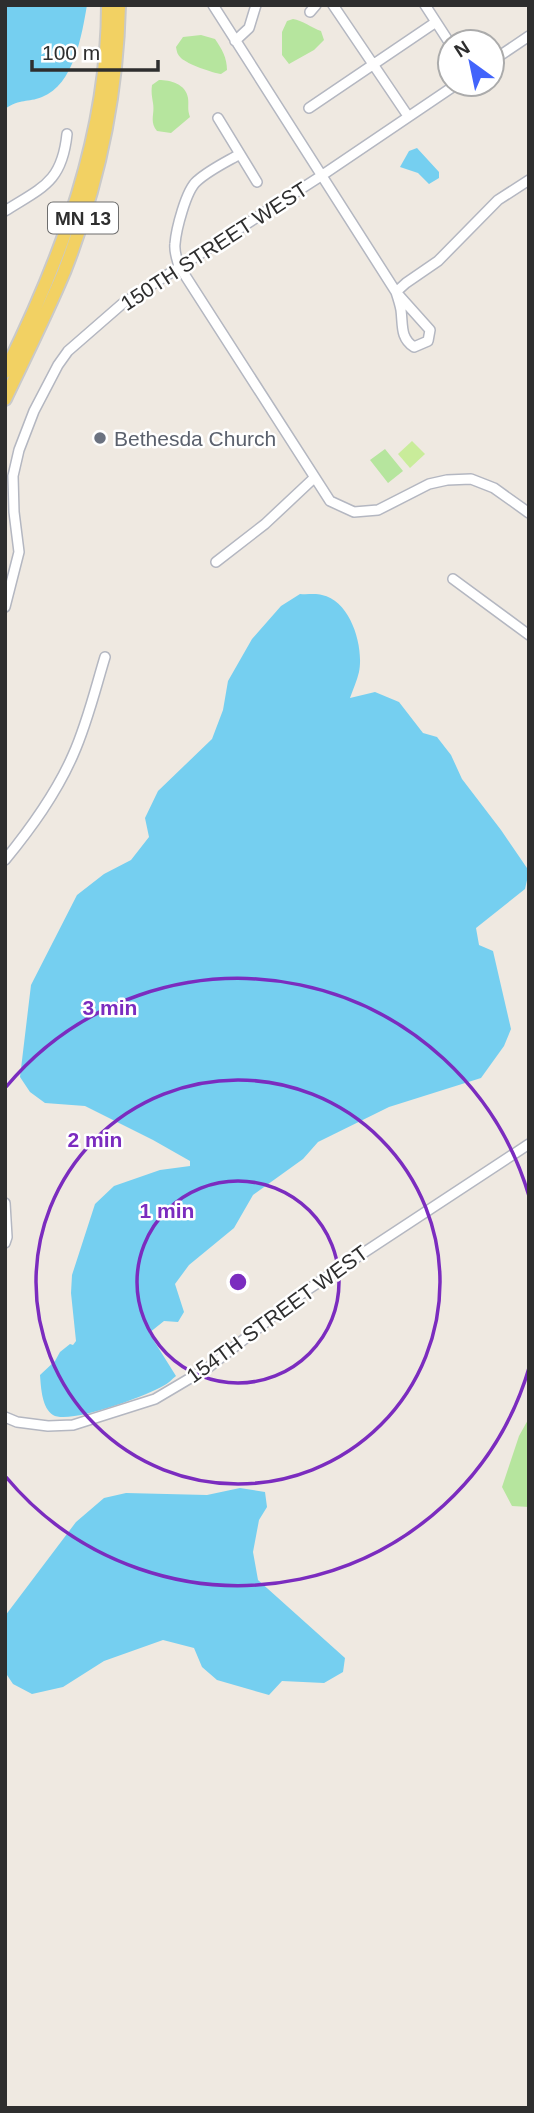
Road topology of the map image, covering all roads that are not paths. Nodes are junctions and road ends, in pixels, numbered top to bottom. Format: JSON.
{"nodes":[{"id":1,"x":108,"y":5,"type":"edge"},
{"id":2,"x":119,"y":5,"type":"edge"},
{"id":3,"x":213,"y":5,"type":"edge"},
{"id":4,"x":256,"y":5,"type":"edge"},
{"id":5,"x":333,"y":5,"type":"edge"},
{"id":6,"x":425,"y":5,"type":"edge"},
{"id":7,"x":436,"y":22,"type":"junction"},
{"id":8,"x":440,"y":28,"type":"edge"},
{"id":9,"x":529,"y":36,"type":"edge"},
{"id":10,"x":235,"y":41,"type":"junction"},
{"id":11,"x":506,"y":52,"type":"edge"},
{"id":12,"x":372,"y":65,"type":"junction"},
{"id":13,"x":436,"y":98,"type":"edge"},
{"id":14,"x":309,"y":108,"type":"dead end"},
{"id":15,"x":408,"y":116,"type":"junction"},
{"id":16,"x":218,"y":118,"type":"dead end"},
{"id":17,"x":66,"y":134,"type":"dead end"},
{"id":18,"x":240,"y":154,"type":"junction"},
{"id":19,"x":321,"y":176,"type":"junction"},
{"id":20,"x":529,"y":180,"type":"edge"},
{"id":21,"x":257,"y":182,"type":"dead end"},
{"id":22,"x":5,"y":211,"type":"edge"},
{"id":23,"x":179,"y":266,"type":"junction"},
{"id":24,"x":397,"y":292,"type":"junction"},
{"id":25,"x":5,"y":372,"type":"edge"},
{"id":26,"x":5,"y":399,"type":"edge"},
{"id":27,"x":314,"y":478,"type":"junction"},
{"id":28,"x":529,"y":513,"type":"edge"},
{"id":29,"x":216,"y":562,"type":"dead end"},
{"id":30,"x":453,"y":579,"type":"dead end"},
{"id":31,"x":6,"y":602,"type":"edge"},
{"id":32,"x":529,"y":635,"type":"edge"},
{"id":33,"x":104,"y":657,"type":"dead end"},
{"id":34,"x":5,"y":860,"type":"edge"},
{"id":35,"x":529,"y":1144,"type":"edge"},
{"id":36,"x":5,"y":1203,"type":"edge"},
{"id":37,"x":5,"y":1243,"type":"edge"},
{"id":38,"x":5,"y":1417,"type":"edge"}],
"edges":[{"from":1,"to":25,"type":"main road","number":"MN 13"},
{"from":2,"to":26,"type":"main road","number":"MN 13"},
{"from":3,"to":10,"type":"street"},
{"from":4,"to":10,"type":"street"},
{"from":5,"to":12,"type":"street"},
{"from":6,"to":7,"type":"street"},
{"from":7,"to":8,"type":"street"},
{"from":7,"to":12,"type":"street"},
{"from":9,"to":11,"type":"street"},
{"from":10,"to":19,"type":"street"},
{"from":12,"to":14,"type":"street"},
{"from":12,"to":15,"type":"street"},
{"from":13,"to":15,"type":"street","name":"150TH STREET WEST"},
{"from":15,"to":19,"type":"street","name":"150TH STREET WEST"},
{"from":16,"to":18,"type":"street"},
{"from":17,"to":22,"type":"street"},
{"from":18,"to":21,"type":"street"},
{"from":18,"to":23,"type":"street"},
{"from":19,"to":23,"type":"street","name":"150TH STREET WEST"},
{"from":19,"to":24,"type":"street"},
{"from":20,"to":24,"type":"street"},
{"from":23,"to":27,"type":"street"},
{"from":23,"to":31,"type":"street","name":"150TH STREET WEST"},
{"from":24,"to":24,"type":"street"},
{"from":27,"to":28,"type":"street"},
{"from":27,"to":29,"type":"street"},
{"from":30,"to":32,"type":"street"},
{"from":33,"to":34,"type":"street"},
{"from":35,"to":38,"type":"street","name":"154TH STREET WEST"},
{"from":36,"to":37,"type":"street"}]}
